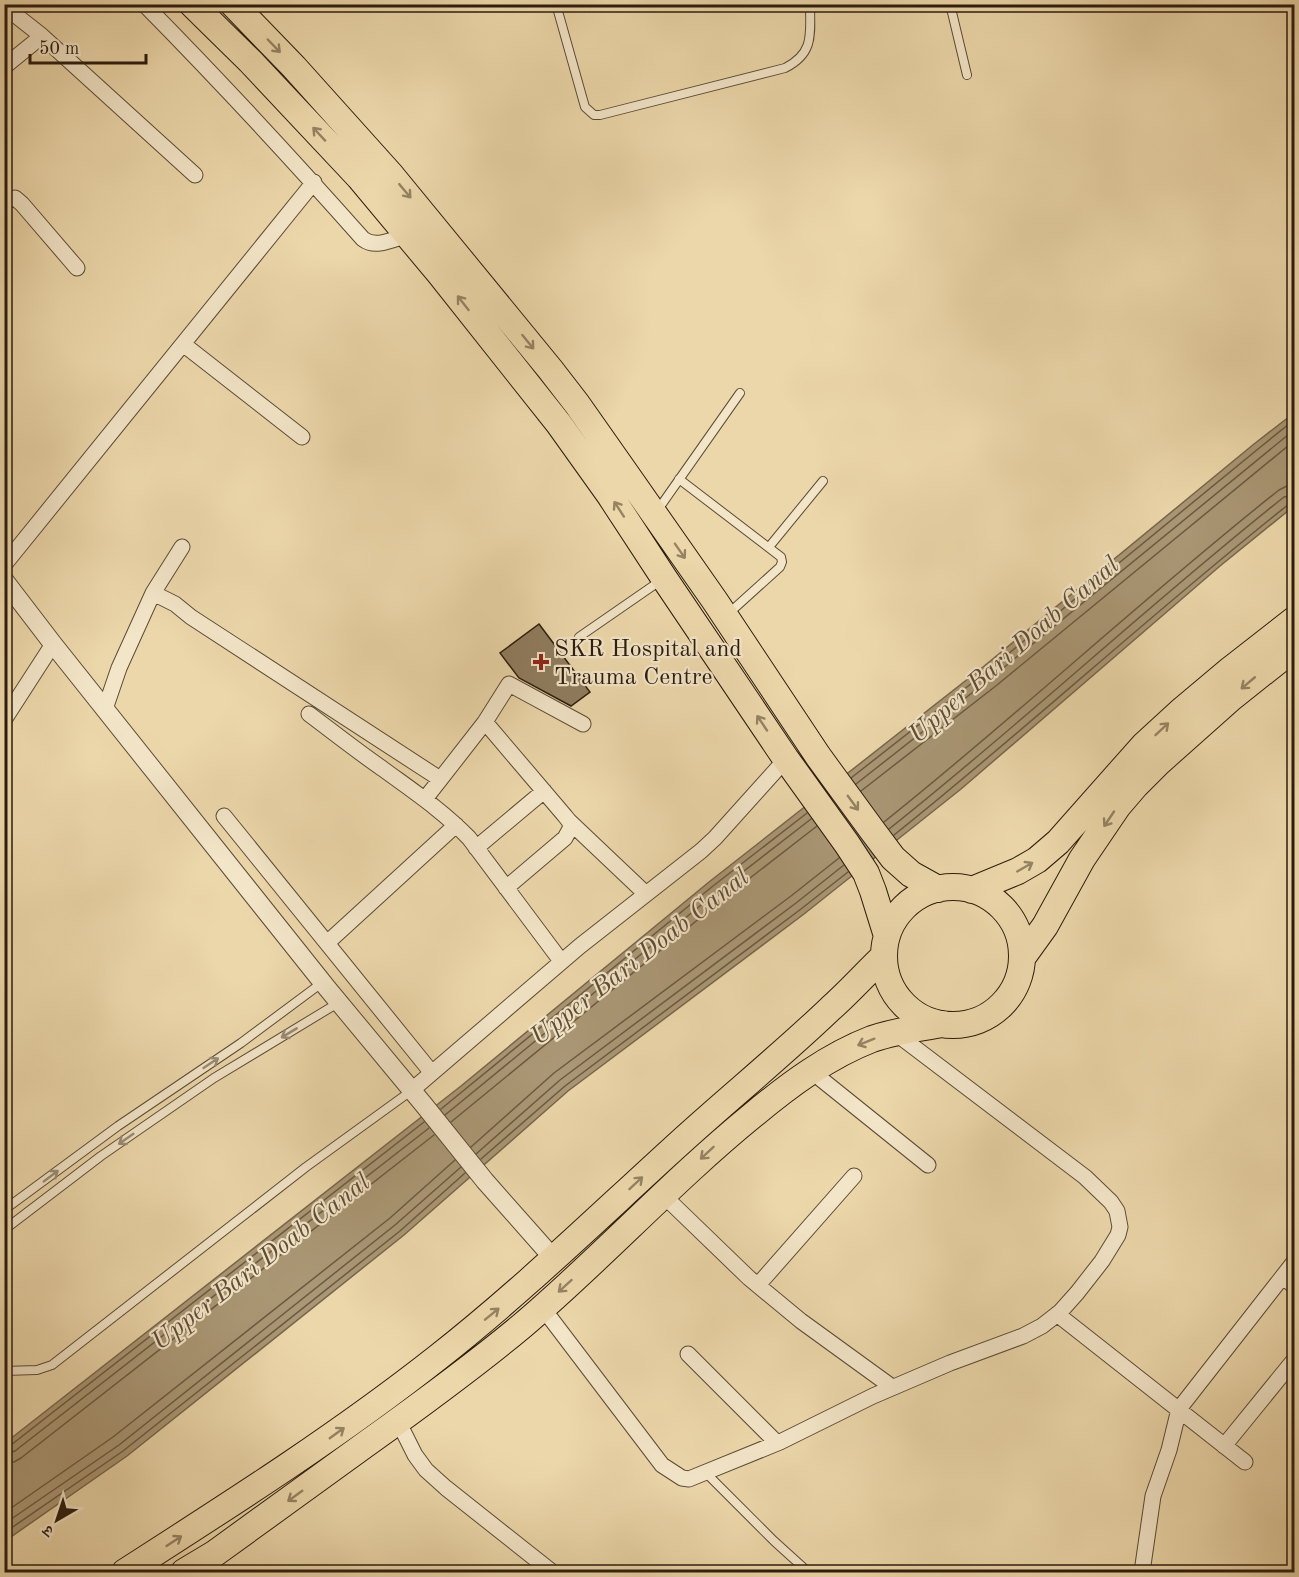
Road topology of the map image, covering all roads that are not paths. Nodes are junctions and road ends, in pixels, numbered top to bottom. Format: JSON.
{"nodes":[{"id":1,"x":144,"y":4,"type":"edge"},
{"id":2,"x":192,"y":4,"type":"edge"},
{"id":3,"x":233,"y":4,"type":"edge"},
{"id":4,"x":556,"y":4,"type":"edge"},
{"id":5,"x":810,"y":4,"type":"edge"},
{"id":6,"x":950,"y":4,"type":"edge"},
{"id":7,"x":4,"y":6,"type":"edge"},
{"id":8,"x":42,"y":36,"type":"junction"},
{"id":9,"x":4,"y":67,"type":"edge"},
{"id":10,"x":967,"y":75,"type":"dead end"},
{"id":11,"x":195,"y":175,"type":"dead end"},
{"id":12,"x":314,"y":182,"type":"junction"},
{"id":13,"x":4,"y":202,"type":"edge"},
{"id":14,"x":408,"y":235,"type":"junction"},
{"id":15,"x":77,"y":268,"type":"dead end"},
{"id":16,"x":183,"y":344,"type":"junction"},
{"id":17,"x":740,"y":393,"type":"dead end"},
{"id":18,"x":302,"y":437,"type":"dead end"},
{"id":19,"x":679,"y":479,"type":"junction"},
{"id":20,"x":823,"y":480,"type":"dead end"},
{"id":21,"x":654,"y":514,"type":"junction"},
{"id":22,"x":182,"y":547,"type":"dead end"},
{"id":23,"x":769,"y":547,"type":"junction"},
{"id":24,"x":4,"y":565,"type":"edge"},
{"id":25,"x":664,"y":578,"type":"junction"},
{"id":26,"x":4,"y":580,"type":"edge"},
{"id":27,"x":153,"y":593,"type":"junction"},
{"id":28,"x":725,"y":617,"type":"junction"},
{"id":29,"x":1294,"y":620,"type":"edge"},
{"id":30,"x":579,"y":638,"type":"dead end"},
{"id":31,"x":53,"y":644,"type":"junction"},
{"id":32,"x":1294,"y":648,"type":"edge"},
{"id":33,"x":105,"y":709,"type":"junction"},
{"id":34,"x":309,"y":714,"type":"dead end"},
{"id":35,"x":4,"y":720,"type":"edge"},
{"id":36,"x":484,"y":722,"type":"junction"},
{"id":37,"x":583,"y":724,"type":"dead end"},
{"id":38,"x":791,"y":765,"type":"junction"},
{"id":39,"x":440,"y":779,"type":"junction"},
{"id":40,"x":544,"y":792,"type":"junction"},
{"id":41,"x":424,"y":799,"type":"junction"},
{"id":42,"x":224,"y":816,"type":"dead end"},
{"id":43,"x":569,"y":821,"type":"junction"},
{"id":44,"x":456,"y":825,"type":"junction"},
{"id":45,"x":476,"y":848,"type":"junction"},
{"id":46,"x":507,"y":888,"type":"junction"},
{"id":47,"x":938,"y":889,"type":"junction"},
{"id":48,"x":972,"y":890,"type":"junction"},
{"id":49,"x":646,"y":894,"type":"junction"},
{"id":50,"x":327,"y":943,"type":"junction"},
{"id":51,"x":885,"y":946,"type":"junction"},
{"id":52,"x":1022,"y":958,"type":"junction"},
{"id":53,"x":561,"y":961,"type":"junction"},
{"id":54,"x":323,"y":982,"type":"junction"},
{"id":55,"x":339,"y":1002,"type":"junction"},
{"id":56,"x":944,"y":1024,"type":"junction"},
{"id":57,"x":894,"y":1032,"type":"junction"},
{"id":58,"x":811,"y":1071,"type":"junction"},
{"id":59,"x":432,"y":1073,"type":"junction"},
{"id":60,"x":412,"y":1090,"type":"junction"},
{"id":61,"x":148,"y":1106,"type":"junction"},
{"id":62,"x":156,"y":1118,"type":"junction"},
{"id":63,"x":928,"y":1165,"type":"dead end"},
{"id":64,"x":854,"y":1176,"type":"dead end"},
{"id":65,"x":663,"y":1195,"type":"junction"},
{"id":66,"x":21,"y":1198,"type":"junction"},
{"id":67,"x":4,"y":1210,"type":"edge"},
{"id":68,"x":30,"y":1210,"type":"junction"},
{"id":69,"x":4,"y":1230,"type":"edge"},
{"id":70,"x":554,"y":1259,"type":"junction"},
{"id":71,"x":1294,"y":1262,"type":"edge"},
{"id":72,"x":1288,"y":1282,"type":"edge"},
{"id":73,"x":758,"y":1286,"type":"junction"},
{"id":74,"x":542,"y":1307,"type":"junction"},
{"id":75,"x":1058,"y":1314,"type":"junction"},
{"id":76,"x":688,"y":1354,"type":"dead end"},
{"id":77,"x":1294,"y":1360,"type":"edge"},
{"id":78,"x":4,"y":1371,"type":"edge"},
{"id":79,"x":892,"y":1387,"type":"junction"},
{"id":80,"x":1179,"y":1409,"type":"junction"},
{"id":81,"x":398,"y":1421,"type":"junction"},
{"id":82,"x":777,"y":1443,"type":"junction"},
{"id":83,"x":1224,"y":1446,"type":"junction"},
{"id":84,"x":1245,"y":1462,"type":"dead end"},
{"id":85,"x":706,"y":1473,"type":"junction"},
{"id":86,"x":806,"y":1570,"type":"dead end"},
{"id":87,"x":125,"y":1572,"type":"edge"},
{"id":88,"x":184,"y":1572,"type":"edge"},
{"id":89,"x":552,"y":1572,"type":"edge"},
{"id":90,"x":1142,"y":1572,"type":"edge"}],
"edges":[{"from":1,"to":12,"type":"street"},
{"from":14,"to":2,"type":"highway","one_way":true},
{"from":3,"to":21,"type":"highway","one_way":true},
{"from":4,"to":5,"type":"lane"},
{"from":6,"to":10,"type":"lane"},
{"from":7,"to":8,"type":"street"},
{"from":8,"to":9,"type":"street"},
{"from":8,"to":11,"type":"street"},
{"from":12,"to":14,"type":"street"},
{"from":12,"to":16,"type":"street"},
{"from":13,"to":15,"type":"street"},
{"from":25,"to":14,"type":"highway","one_way":true},
{"from":16,"to":18,"type":"street"},
{"from":16,"to":24,"type":"street"},
{"from":17,"to":19,"type":"lane"},
{"from":19,"to":21,"type":"lane"},
{"from":19,"to":23,"type":"lane"},
{"from":20,"to":23,"type":"lane"},
{"from":21,"to":28,"type":"highway","one_way":true},
{"from":22,"to":27,"type":"street"},
{"from":23,"to":28,"type":"lane"},
{"from":25,"to":30,"type":"lane"},
{"from":38,"to":25,"type":"highway","one_way":true},
{"from":26,"to":31,"type":"street"},
{"from":27,"to":33,"type":"street"},
{"from":27,"to":39,"type":"street"},
{"from":28,"to":47,"type":"highway","one_way":true},
{"from":48,"to":29,"type":"highway","one_way":true},
{"from":31,"to":33,"type":"street"},
{"from":31,"to":35,"type":"street"},
{"from":32,"to":52,"type":"highway","one_way":true},
{"from":33,"to":54,"type":"street"},
{"from":34,"to":41,"type":"street"},
{"from":36,"to":37,"type":"street"},
{"from":36,"to":39,"type":"street"},
{"from":36,"to":40,"type":"street"},
{"from":38,"to":49,"type":"street"},
{"from":38,"to":51,"type":"highway"},
{"from":39,"to":41,"type":"street"},
{"from":40,"to":43,"type":"street"},
{"from":40,"to":45,"type":"street"},
{"from":41,"to":44,"type":"street"},
{"from":42,"to":50,"type":"street"},
{"from":43,"to":46,"type":"street"},
{"from":43,"to":49,"type":"street"},
{"from":44,"to":45,"type":"street"},
{"from":44,"to":50,"type":"street"},
{"from":45,"to":46,"type":"street"},
{"from":46,"to":53,"type":"street"},
{"from":47,"to":48,"type":"highway"},
{"from":47,"to":51,"type":"highway"},
{"from":48,"to":52,"type":"highway"},
{"from":49,"to":53,"type":"street"},
{"from":50,"to":59,"type":"street"},
{"from":51,"to":56,"type":"highway"},
{"from":70,"to":51,"type":"highway","one_way":true},
{"from":52,"to":56,"type":"highway"},
{"from":53,"to":59,"type":"street"},
{"from":54,"to":55,"type":"street"},
{"from":61,"to":54,"type":"lane","one_way":true},
{"from":55,"to":60,"type":"street"},
{"from":55,"to":62,"type":"lane","one_way":true},
{"from":56,"to":57,"type":"highway"},
{"from":57,"to":58,"type":"highway","one_way":true},
{"from":57,"to":75,"type":"street"},
{"from":58,"to":63,"type":"street"},
{"from":58,"to":65,"type":"highway","one_way":true},
{"from":59,"to":60,"type":"street"},
{"from":60,"to":70,"type":"street"},
{"from":60,"to":78,"type":"lane"},
{"from":61,"to":62,"type":"lane"},
{"from":66,"to":61,"type":"lane","one_way":true},
{"from":62,"to":68,"type":"lane","one_way":true},
{"from":64,"to":73,"type":"street"},
{"from":65,"to":73,"type":"street"},
{"from":65,"to":74,"type":"highway","one_way":true},
{"from":66,"to":67,"type":"lane"},
{"from":66,"to":68,"type":"lane"},
{"from":68,"to":69,"type":"lane"},
{"from":87,"to":70,"type":"highway","one_way":true},
{"from":71,"to":72,"type":"street"},
{"from":72,"to":80,"type":"street"},
{"from":73,"to":79,"type":"street"},
{"from":74,"to":81,"type":"highway"},
{"from":74,"to":85,"type":"street"},
{"from":75,"to":79,"type":"street"},
{"from":75,"to":80,"type":"street"},
{"from":76,"to":82,"type":"street"},
{"from":77,"to":83,"type":"street"},
{"from":79,"to":82,"type":"street"},
{"from":80,"to":83,"type":"street"},
{"from":80,"to":90,"type":"street"},
{"from":81,"to":88,"type":"highway","one_way":true},
{"from":81,"to":89,"type":"street"},
{"from":82,"to":85,"type":"street"},
{"from":83,"to":84,"type":"street"},
{"from":85,"to":86,"type":"lane"}]}
